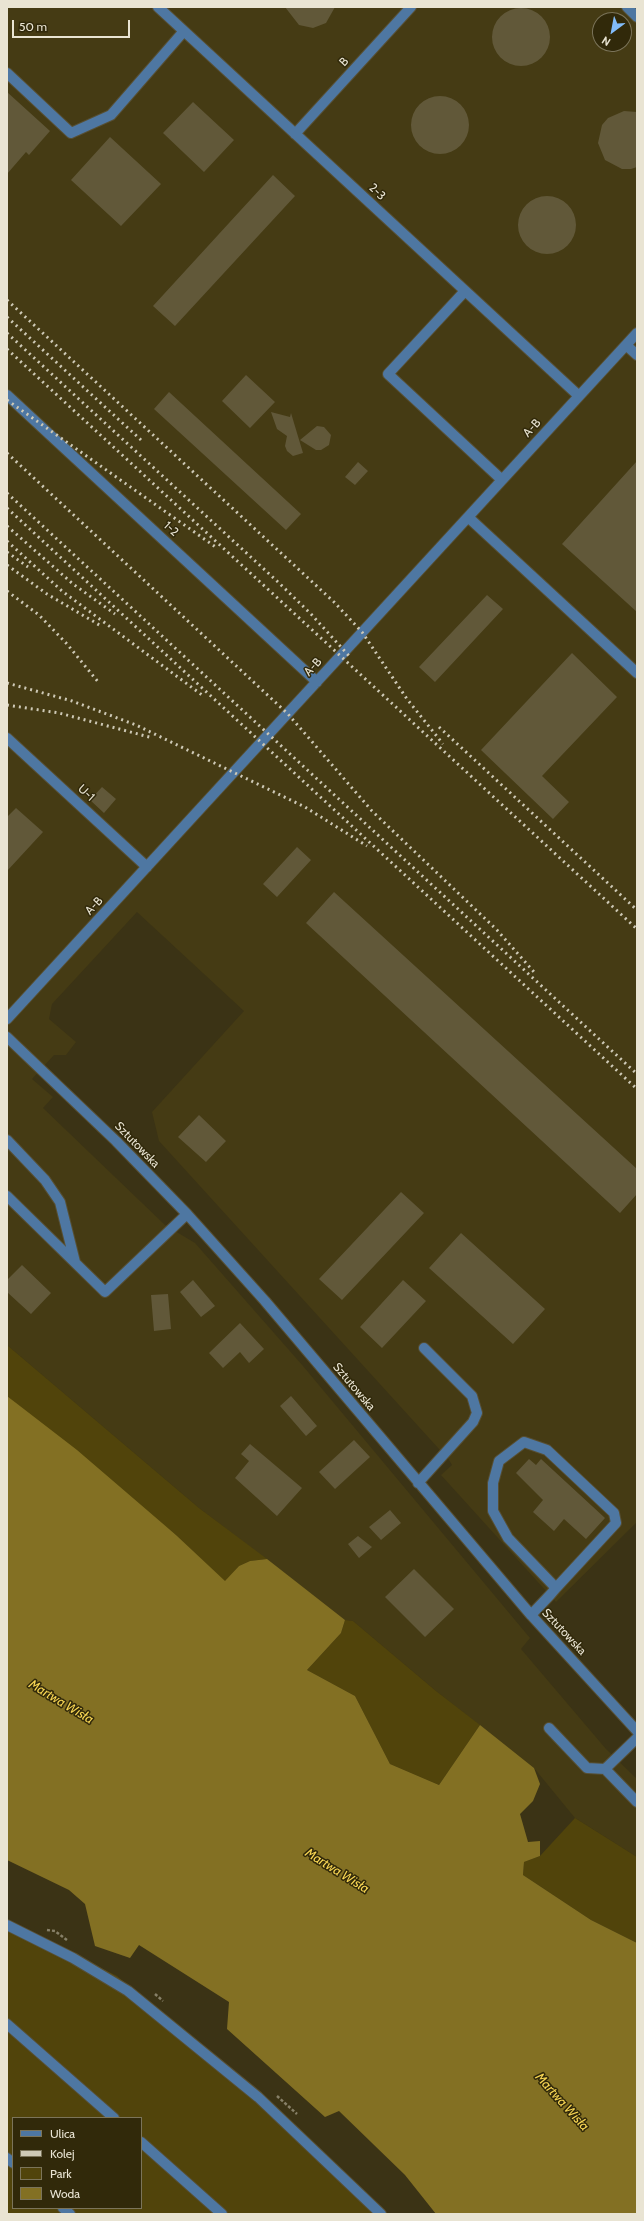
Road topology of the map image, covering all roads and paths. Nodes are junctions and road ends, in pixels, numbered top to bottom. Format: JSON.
{"nodes":[{"id":1,"x":158,"y":7,"type":"edge"},
{"id":2,"x":411,"y":7,"type":"edge"},
{"id":3,"x":627,"y":7,"type":"edge"},
{"id":4,"x":637,"y":16,"type":"edge"},
{"id":5,"x":184,"y":31,"type":"junction"},
{"id":6,"x":7,"y":74,"type":"edge"},
{"id":7,"x":295,"y":134,"type":"junction"},
{"id":8,"x":465,"y":291,"type":"junction"},
{"id":9,"x":637,"y":333,"type":"edge"},
{"id":10,"x":626,"y":344,"type":"junction"},
{"id":11,"x":637,"y":355,"type":"edge"},
{"id":12,"x":7,"y":395,"type":"edge"},
{"id":13,"x":579,"y":396,"type":"junction"},
{"id":14,"x":502,"y":480,"type":"junction"},
{"id":15,"x":468,"y":517,"type":"junction"},
{"id":16,"x":637,"y":673,"type":"edge"},
{"id":17,"x":317,"y":682,"type":"junction"},
{"id":18,"x":7,"y":738,"type":"edge"},
{"id":19,"x":147,"y":867,"type":"junction"},
{"id":20,"x":7,"y":1019,"type":"edge"},
{"id":21,"x":7,"y":1037,"type":"edge"},
{"id":22,"x":7,"y":1140,"type":"edge"},
{"id":23,"x":7,"y":1196,"type":"edge"},
{"id":24,"x":187,"y":1214,"type":"junction"},
{"id":25,"x":75,"y":1262,"type":"junction"},
{"id":26,"x":424,"y":1348,"type":"dead end"},
{"id":27,"x":418,"y":1483,"type":"junction"},
{"id":28,"x":556,"y":1588,"type":"junction"},
{"id":29,"x":531,"y":1615,"type":"junction"},
{"id":30,"x":549,"y":1728,"type":"dead end"},
{"id":31,"x":637,"y":1731,"type":"edge"},
{"id":32,"x":637,"y":1738,"type":"edge"},
{"id":33,"x":605,"y":1768,"type":"junction"},
{"id":34,"x":637,"y":1802,"type":"edge"},
{"id":35,"x":7,"y":1925,"type":"edge"},
{"id":36,"x":7,"y":2024,"type":"edge"},
{"id":37,"x":113,"y":2117,"type":"edge"},
{"id":38,"x":142,"y":2143,"type":"edge"},
{"id":39,"x":222,"y":2214,"type":"edge"},
{"id":40,"x":381,"y":2214,"type":"edge"}],
"edges":[{"from":1,"to":5,"type":"street","name":"2-3"},
{"from":2,"to":7,"type":"street","name":"B"},
{"from":3,"to":4,"type":"street"},
{"from":5,"to":6,"type":"street"},
{"from":5,"to":7,"type":"street","name":"2-3"},
{"from":7,"to":8,"type":"street","name":"2-3"},
{"from":8,"to":13,"type":"street","name":"2-3"},
{"from":8,"to":14,"type":"street"},
{"from":9,"to":10,"type":"street","name":"A-B"},
{"from":10,"to":11,"type":"street"},
{"from":10,"to":13,"type":"street","name":"A-B"},
{"from":12,"to":17,"type":"street","name":"1-2"},
{"from":13,"to":14,"type":"street","name":"A-B"},
{"from":14,"to":15,"type":"street","name":"A-B"},
{"from":15,"to":16,"type":"street"},
{"from":15,"to":17,"type":"street","name":"A-B"},
{"from":17,"to":19,"type":"street","name":"A-B"},
{"from":18,"to":19,"type":"street","name":"U-1"},
{"from":19,"to":20,"type":"street","name":"A-B"},
{"from":21,"to":24,"type":"street","name":"Sztutowska"},
{"from":22,"to":25,"type":"street"},
{"from":23,"to":25,"type":"street"},
{"from":24,"to":25,"type":"street"},
{"from":24,"to":27,"type":"street","name":"Sztutowska"},
{"from":26,"to":27,"type":"street"},
{"from":27,"to":29,"type":"street","name":"Sztutowska"},
{"from":28,"to":28,"type":"street"},
{"from":28,"to":29,"type":"street"},
{"from":29,"to":31,"type":"street","name":"Sztutowska"},
{"from":30,"to":33,"type":"street"},
{"from":32,"to":33,"type":"street"},
{"from":33,"to":34,"type":"street"},
{"from":35,"to":40,"type":"street"},
{"from":36,"to":37,"type":"street"},
{"from":38,"to":39,"type":"street"}]}
